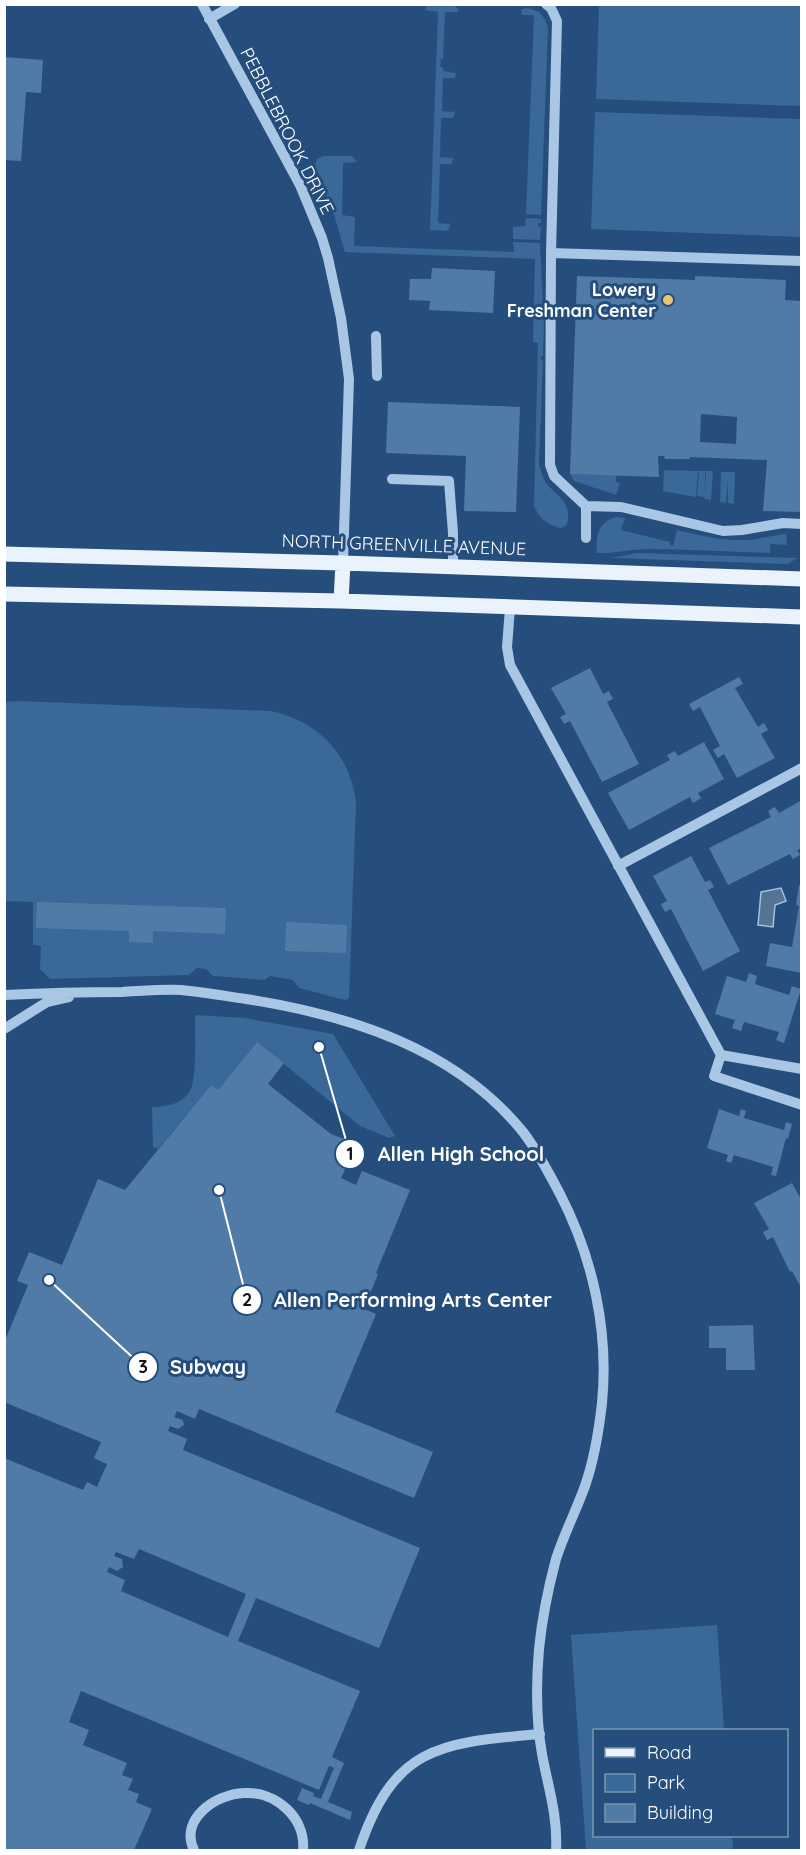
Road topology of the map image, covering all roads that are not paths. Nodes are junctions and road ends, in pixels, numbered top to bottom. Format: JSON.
{"nodes":[{"id":1,"x":202,"y":4,"type":"edge"},
{"id":2,"x":235,"y":4,"type":"edge"},
{"id":3,"x":546,"y":4,"type":"edge"},
{"id":4,"x":209,"y":19,"type":"junction"},
{"id":5,"x":551,"y":253,"type":"junction"},
{"id":6,"x":801,"y":261,"type":"edge"},
{"id":7,"x":376,"y":336,"type":"dead end"},
{"id":8,"x":377,"y":376,"type":"dead end"},
{"id":9,"x":392,"y":479,"type":"dead end"},
{"id":10,"x":586,"y":506,"type":"junction"},
{"id":11,"x":801,"y":524,"type":"edge"},
{"id":12,"x":586,"y":538,"type":"dead end"},
{"id":13,"x":4,"y":554,"type":"edge"},
{"id":14,"x":343,"y":562,"type":"junction"},
{"id":15,"x":453,"y":566,"type":"junction"},
{"id":16,"x":801,"y":579,"type":"edge"},
{"id":17,"x":4,"y":594,"type":"edge"},
{"id":18,"x":341,"y":601,"type":"junction"},
{"id":19,"x":510,"y":608,"type":"junction"},
{"id":20,"x":801,"y":617,"type":"edge"},
{"id":21,"x":801,"y":768,"type":"edge"},
{"id":22,"x":618,"y":866,"type":"junction"},
{"id":23,"x":96,"y":992,"type":"junction"},
{"id":24,"x":4,"y":995,"type":"edge"},
{"id":25,"x":4,"y":1029,"type":"edge"},
{"id":26,"x":721,"y":1055,"type":"junction"},
{"id":27,"x":801,"y":1069,"type":"edge"},
{"id":28,"x":801,"y":1105,"type":"edge"},
{"id":29,"x":540,"y":1734,"type":"junction"},
{"id":30,"x":194,"y":1851,"type":"edge"},
{"id":31,"x":303,"y":1851,"type":"edge"},
{"id":32,"x":359,"y":1851,"type":"edge"},
{"id":33,"x":556,"y":1851,"type":"edge"}],
"edges":[{"from":1,"to":4,"type":"street","name":"PEBBLEBROOK DRIVE"},
{"from":2,"to":4,"type":"street"},
{"from":3,"to":5,"type":"street"},
{"from":4,"to":14,"type":"street","name":"PEBBLEBROOK DRIVE"},
{"from":5,"to":6,"type":"street"},
{"from":5,"to":10,"type":"street"},
{"from":7,"to":8,"type":"street"},
{"from":9,"to":15,"type":"street"},
{"from":10,"to":11,"type":"street"},
{"from":10,"to":12,"type":"street"},
{"from":13,"to":14,"type":"main road","name":"NORTH GREENVILLE AVENUE"},
{"from":14,"to":15,"type":"main road","name":"NORTH GREENVILLE AVENUE"},
{"from":14,"to":18,"type":"main road"},
{"from":15,"to":16,"type":"main road","name":"NORTH GREENVILLE AVENUE"},
{"from":17,"to":18,"type":"main road"},
{"from":18,"to":19,"type":"main road"},
{"from":19,"to":20,"type":"main road"},
{"from":19,"to":22,"type":"street"},
{"from":21,"to":22,"type":"street"},
{"from":22,"to":26,"type":"street"},
{"from":23,"to":24,"type":"street"},
{"from":23,"to":25,"type":"street"},
{"from":23,"to":29,"type":"street"},
{"from":26,"to":27,"type":"street"},
{"from":26,"to":28,"type":"street"},
{"from":29,"to":32,"type":"street"},
{"from":29,"to":33,"type":"street"},
{"from":30,"to":31,"type":"street"}]}
